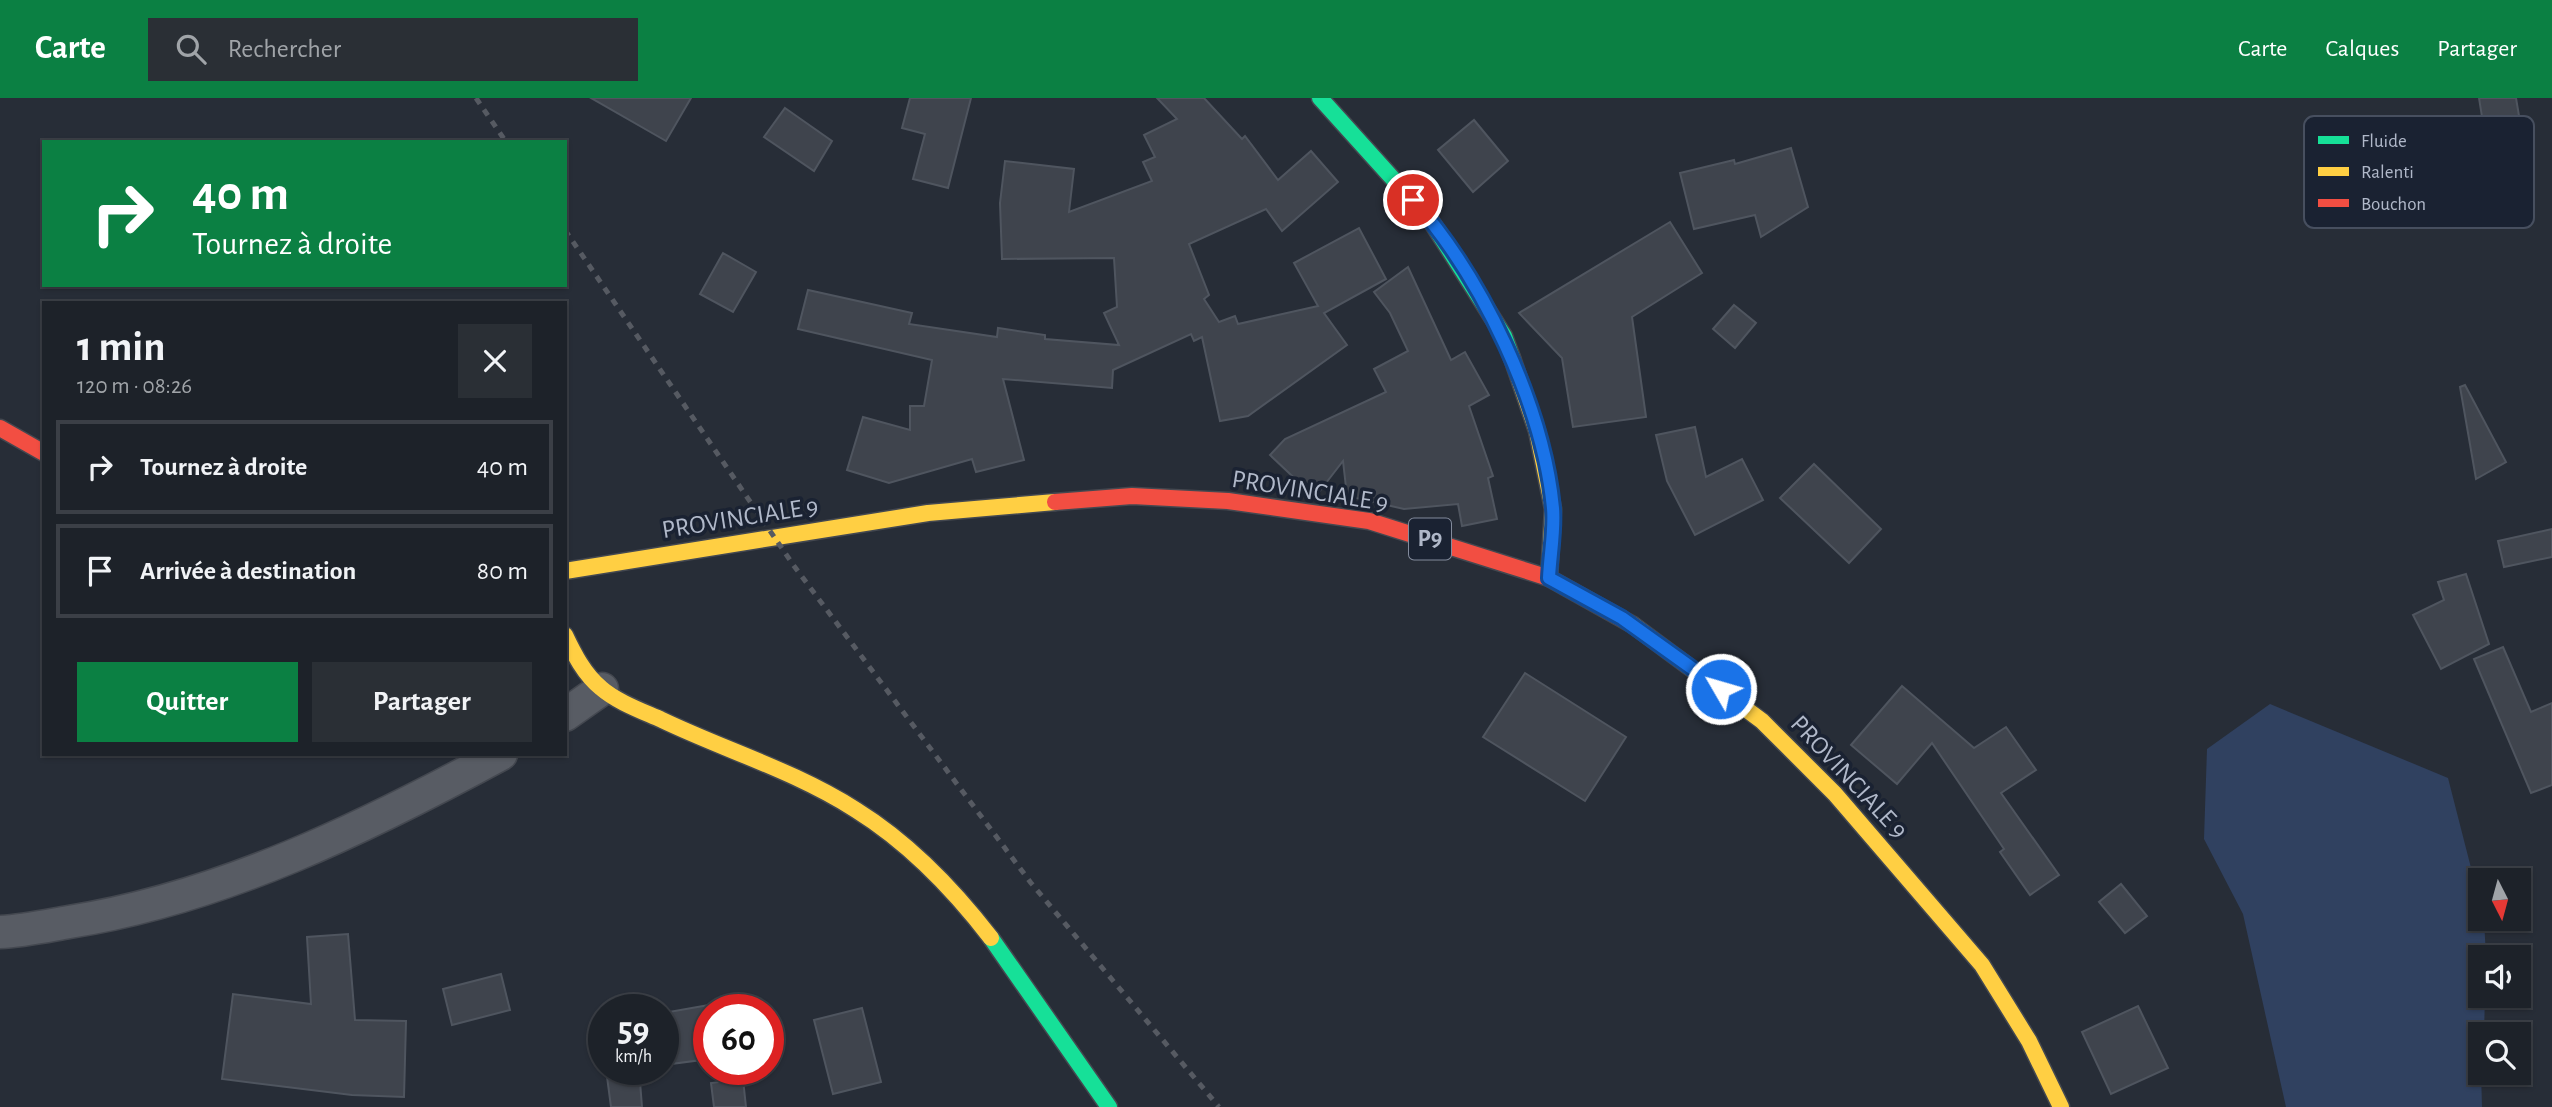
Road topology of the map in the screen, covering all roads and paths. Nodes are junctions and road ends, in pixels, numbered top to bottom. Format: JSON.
{"nodes":[{"id":1,"x":1320,"y":98,"type":"edge"},
{"id":2,"x":0,"y":428,"type":"edge"},
{"id":3,"x":42,"y":452,"type":"edge"},
{"id":4,"x":567,"y":571,"type":"edge"},
{"id":5,"x":1549,"y":578,"type":"junction"},
{"id":6,"x":567,"y":640,"type":"edge"},
{"id":7,"x":602,"y":688,"type":"junction"},
{"id":8,"x":567,"y":714,"type":"edge"},
{"id":9,"x":497,"y":756,"type":"edge"},
{"id":10,"x":0,"y":932,"type":"edge"},
{"id":11,"x":1109,"y":1107,"type":"edge"},
{"id":12,"x":2061,"y":1107,"type":"edge"}],
"edges":[{"from":1,"to":5,"type":"main road"},
{"from":2,"to":3,"type":"main road"},
{"from":4,"to":5,"type":"main road","name":"PROVINCIALE 9","number":"P9"},
{"from":5,"to":12,"type":"main road","name":"PROVINCIALE 9","number":"P9"},
{"from":6,"to":7,"type":"main road"},
{"from":7,"to":8,"type":"street"},
{"from":7,"to":11,"type":"main road"},
{"from":9,"to":10,"type":"street"}]}
